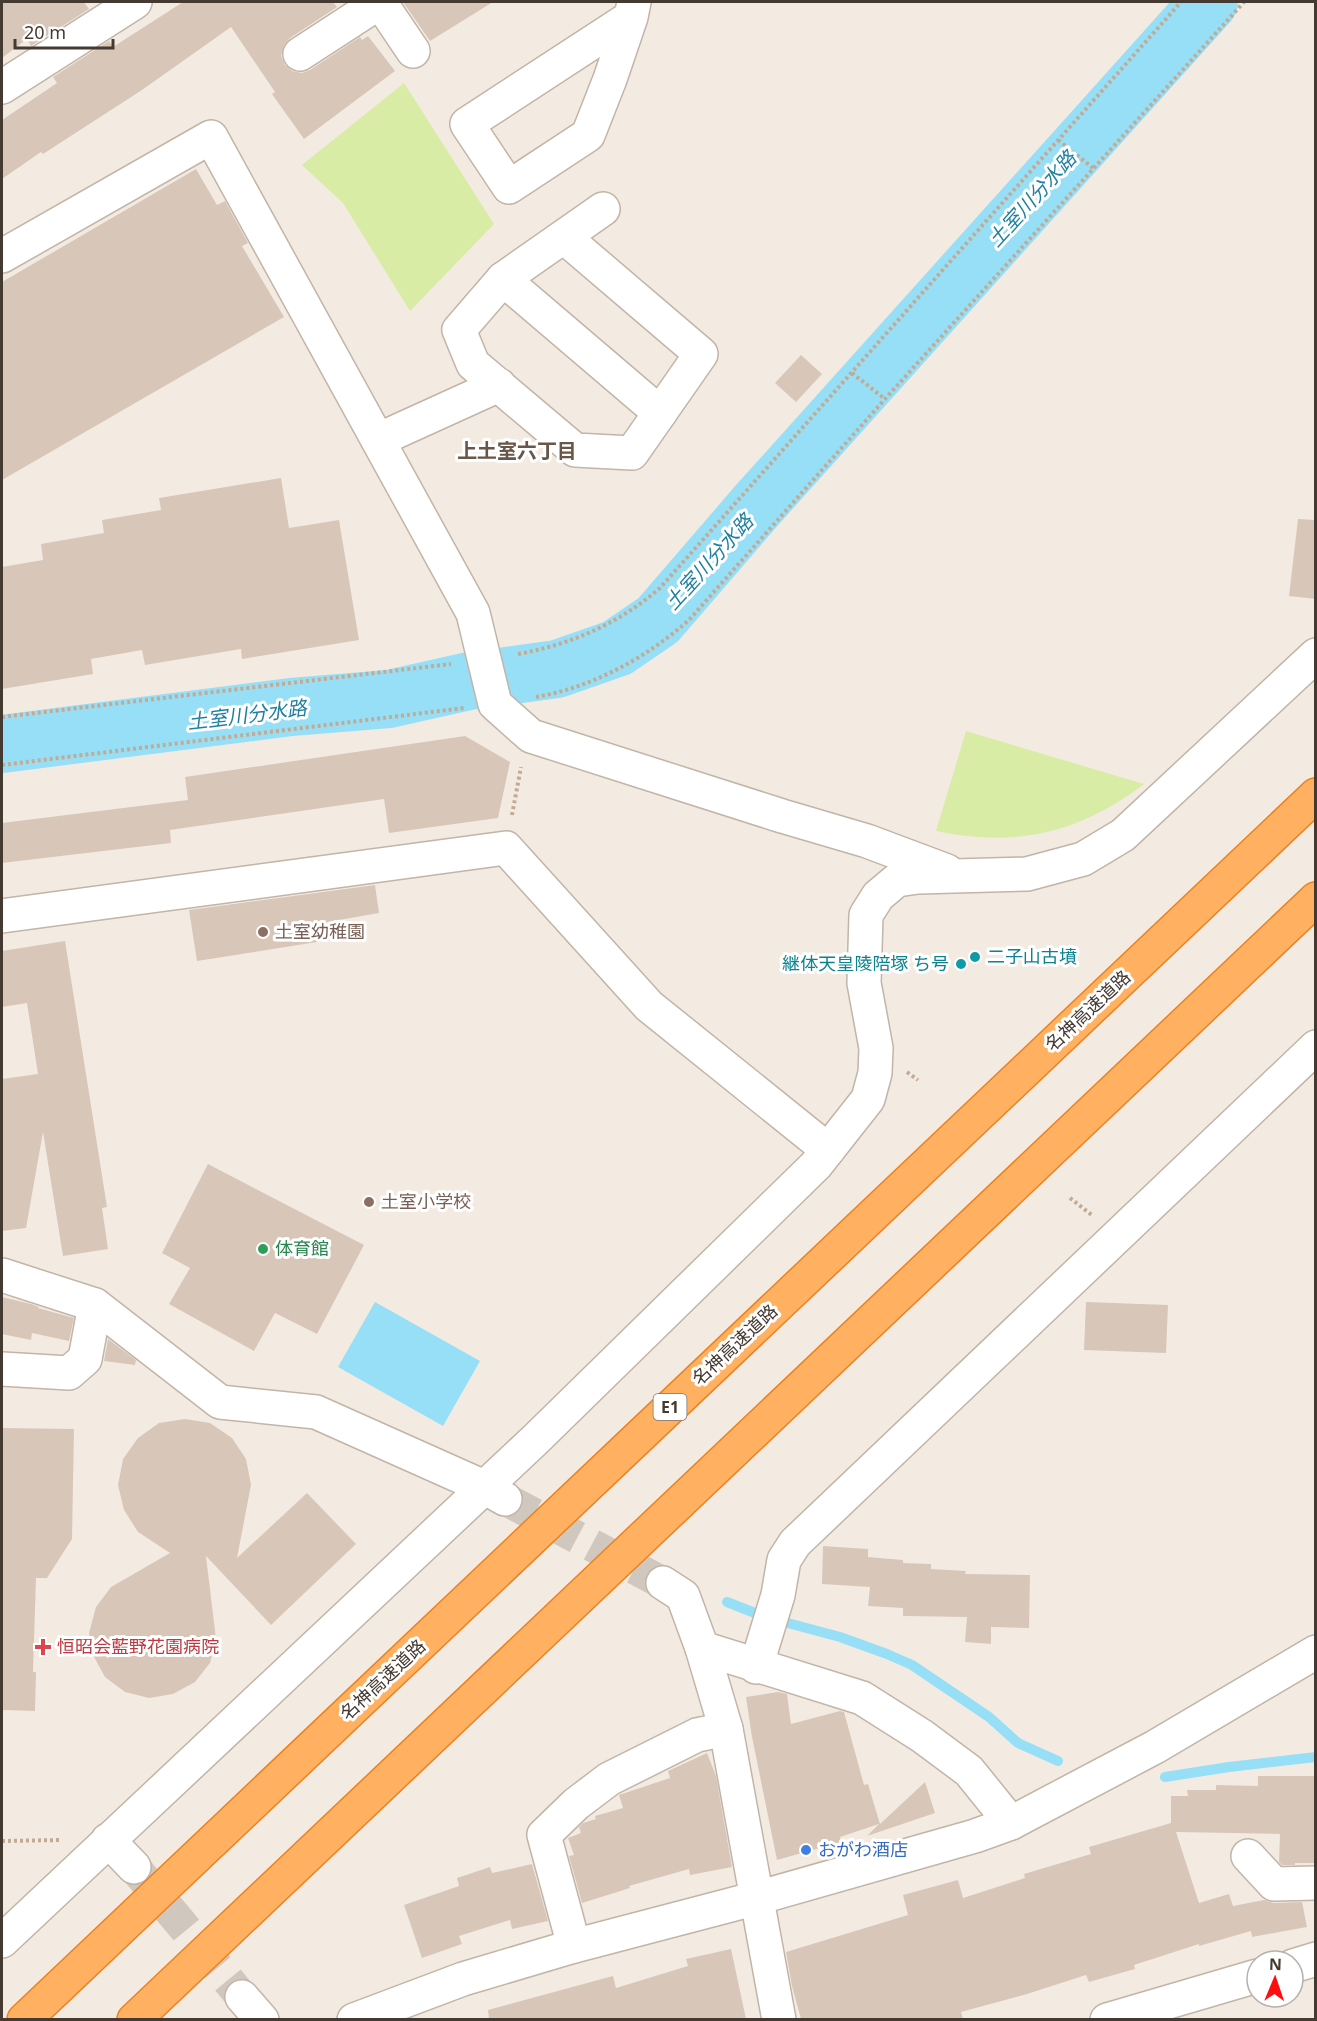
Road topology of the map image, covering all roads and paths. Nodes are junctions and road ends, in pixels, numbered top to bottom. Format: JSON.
{"nodes":[{"id":1,"x":135,"y":2,"type":"edge"},
{"id":2,"x":1181,"y":2,"type":"edge"},
{"id":3,"x":1244,"y":2,"type":"edge"},
{"id":4,"x":632,"y":9,"type":"edge"},
{"id":5,"x":413,"y":51,"type":"dead end"},
{"id":6,"x":300,"y":54,"type":"dead end"},
{"id":7,"x":2,"y":87,"type":"edge"},
{"id":8,"x":1058,"y":140,"type":"junction"},
{"id":9,"x":1093,"y":168,"type":"junction"},
{"id":10,"x":603,"y":209,"type":"dead end"},
{"id":11,"x":564,"y":237,"type":"junction"},
{"id":12,"x":2,"y":256,"type":"edge"},
{"id":13,"x":503,"y":279,"type":"junction"},
{"id":14,"x":852,"y":373,"type":"junction"},
{"id":15,"x":499,"y":385,"type":"junction"},
{"id":16,"x":885,"y":399,"type":"junction"},
{"id":17,"x":660,"y":413,"type":"junction"},
{"id":18,"x":378,"y":440,"type":"junction"},
{"id":19,"x":1316,"y":655,"type":"edge"},
{"id":20,"x":483,"y":660,"type":"junction"},
{"id":21,"x":495,"y":705,"type":"junction"},
{"id":22,"x":2,"y":717,"type":"edge"},
{"id":23,"x":2,"y":765,"type":"edge"},
{"id":24,"x":1316,"y":795,"type":"edge"},
{"id":25,"x":957,"y":875,"type":"junction"},
{"id":26,"x":1316,"y":899,"type":"edge"},
{"id":27,"x":2,"y":916,"type":"edge"},
{"id":28,"x":1316,"y":1047,"type":"edge"},
{"id":29,"x":828,"y":1150,"type":"junction"},
{"id":30,"x":2,"y":1275,"type":"edge"},
{"id":31,"x":95,"y":1305,"type":"junction"},
{"id":32,"x":2,"y":1369,"type":"edge"},
{"id":33,"x":494,"y":1493,"type":"junction"},
{"id":34,"x":663,"y":1583,"type":"tunnel mouth"},
{"id":35,"x":702,"y":1648,"type":"junction"},
{"id":36,"x":1316,"y":1652,"type":"edge"},
{"id":37,"x":757,"y":1661,"type":"junction"},
{"id":38,"x":726,"y":1729,"type":"junction"},
{"id":39,"x":1011,"y":1823,"type":"junction"},
{"id":40,"x":2,"y":1841,"type":"edge"},
{"id":41,"x":100,"y":1848,"type":"junction"},
{"id":42,"x":1248,"y":1856,"type":"dead end"},
{"id":43,"x":134,"y":1867,"type":"tunnel mouth"},
{"id":44,"x":1316,"y":1883,"type":"edge"},
{"id":45,"x":757,"y":1898,"type":"junction"},
{"id":46,"x":2,"y":1941,"type":"edge"},
{"id":47,"x":574,"y":1946,"type":"junction"},
{"id":48,"x":1245,"y":1979,"type":"edge"},
{"id":49,"x":24,"y":2019,"type":"edge"},
{"id":50,"x":134,"y":2019,"type":"edge"},
{"id":51,"x":354,"y":2019,"type":"edge"},
{"id":52,"x":779,"y":2019,"type":"edge"},
{"id":53,"x":1107,"y":2019,"type":"edge"}],
"edges":[{"from":1,"to":7,"type":"street"},
{"from":2,"to":8,"type":"path"},
{"from":3,"to":9,"type":"path"},
{"from":4,"to":4,"type":"street"},
{"from":5,"to":6,"type":"street"},
{"from":8,"to":9,"type":"path"},
{"from":8,"to":14,"type":"path"},
{"from":9,"to":16,"type":"path"},
{"from":10,"to":11,"type":"street"},
{"from":11,"to":13,"type":"street"},
{"from":11,"to":17,"type":"street"},
{"from":12,"to":18,"type":"street"},
{"from":13,"to":15,"type":"street"},
{"from":13,"to":17,"type":"street"},
{"from":14,"to":16,"type":"path"},
{"from":14,"to":20,"type":"path"},
{"from":15,"to":17,"type":"street"},
{"from":15,"to":18,"type":"street"},
{"from":16,"to":21,"type":"path"},
{"from":18,"to":20,"type":"street"},
{"from":19,"to":25,"type":"street"},
{"from":20,"to":21,"type":"street"},
{"from":20,"to":22,"type":"path"},
{"from":21,"to":23,"type":"path"},
{"from":21,"to":25,"type":"street"},
{"from":24,"to":49,"type":"highway","name":"名神高速道路","number":"E1"},
{"from":25,"to":29,"type":"street"},
{"from":26,"to":50,"type":"highway"},
{"from":27,"to":29,"type":"street"},
{"from":28,"to":37,"type":"street"},
{"from":29,"to":33,"type":"street"},
{"from":30,"to":31,"type":"street"},
{"from":31,"to":32,"type":"street"},
{"from":31,"to":33,"type":"street"},
{"from":33,"to":41,"type":"street"},
{"from":34,"to":35,"type":"street"},
{"from":35,"to":37,"type":"street"},
{"from":35,"to":38,"type":"street"},
{"from":36,"to":39,"type":"street"},
{"from":37,"to":39,"type":"street"},
{"from":38,"to":45,"type":"street"},
{"from":38,"to":47,"type":"street"},
{"from":39,"to":45,"type":"street"},
{"from":40,"to":41,"type":"path"},
{"from":41,"to":43,"type":"street"},
{"from":41,"to":46,"type":"street"},
{"from":42,"to":44,"type":"street"},
{"from":45,"to":47,"type":"street"},
{"from":45,"to":52,"type":"street"},
{"from":47,"to":51,"type":"street"},
{"from":48,"to":53,"type":"street"}]}
